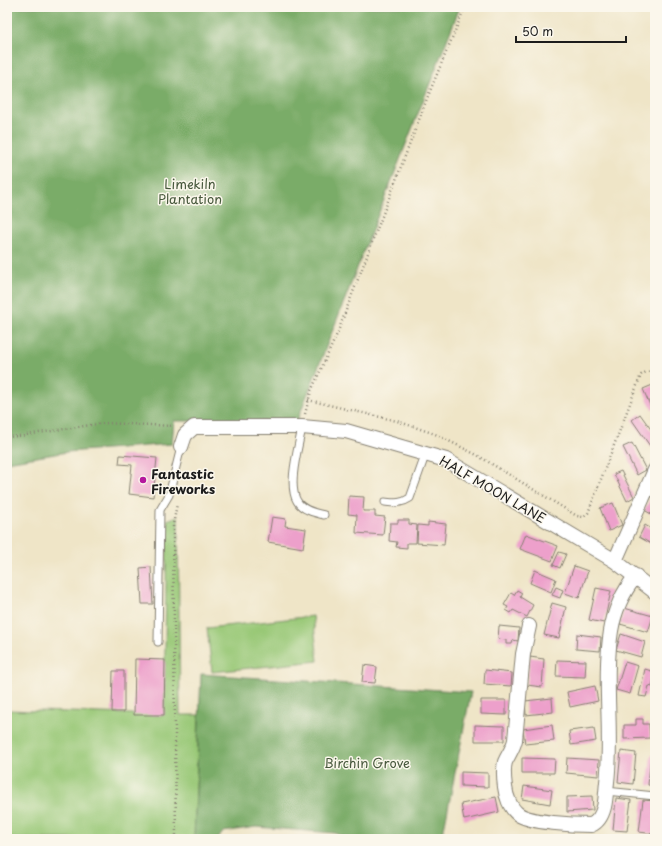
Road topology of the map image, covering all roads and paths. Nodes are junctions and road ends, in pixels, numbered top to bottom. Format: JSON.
{"nodes":[{"id":1,"x":465,"y":7,"type":"edge"},
{"id":2,"x":655,"y":370,"type":"edge"},
{"id":3,"x":308,"y":400,"type":"junction"},
{"id":4,"x":194,"y":427,"type":"junction"},
{"id":5,"x":302,"y":427,"type":"junction"},
{"id":6,"x":7,"y":436,"type":"edge"},
{"id":7,"x":181,"y":447,"type":"joint"},
{"id":8,"x":426,"y":453,"type":"junction"},
{"id":9,"x":655,"y":470,"type":"edge"},
{"id":10,"x":178,"y":502,"type":"dead end"},
{"id":11,"x":385,"y":502,"type":"dead end"},
{"id":12,"x":324,"y":515,"type":"dead end"},
{"id":13,"x":615,"y":561,"type":"junction"},
{"id":14,"x":636,"y":576,"type":"junction"},
{"id":15,"x":655,"y":592,"type":"edge"},
{"id":16,"x":529,"y":626,"type":"dead end"},
{"id":17,"x":158,"y":642,"type":"dead end"},
{"id":18,"x":606,"y":791,"type":"junction"},
{"id":19,"x":655,"y":796,"type":"edge"},
{"id":20,"x":176,"y":839,"type":"edge"}],
"edges":[{"from":1,"to":3,"type":"path"},
{"from":2,"to":3,"type":"path"},
{"from":3,"to":5,"type":"path"},
{"from":4,"to":5,"type":"street","name":"HALF MOON LANE"},
{"from":4,"to":6,"type":"path"},
{"from":4,"to":7,"type":"street"},
{"from":5,"to":8,"type":"street","name":"HALF MOON LANE"},
{"from":5,"to":12,"type":"lane"},
{"from":7,"to":17,"type":"lane"},
{"from":8,"to":11,"type":"lane"},
{"from":8,"to":13,"type":"street","name":"HALF MOON LANE"},
{"from":9,"to":13,"type":"street"},
{"from":10,"to":20,"type":"path"},
{"from":13,"to":14,"type":"street","name":"HALF MOON LANE"},
{"from":14,"to":15,"type":"street","name":"HALF MOON LANE"},
{"from":14,"to":18,"type":"street"},
{"from":16,"to":18,"type":"street"},
{"from":18,"to":19,"type":"lane"}]}
